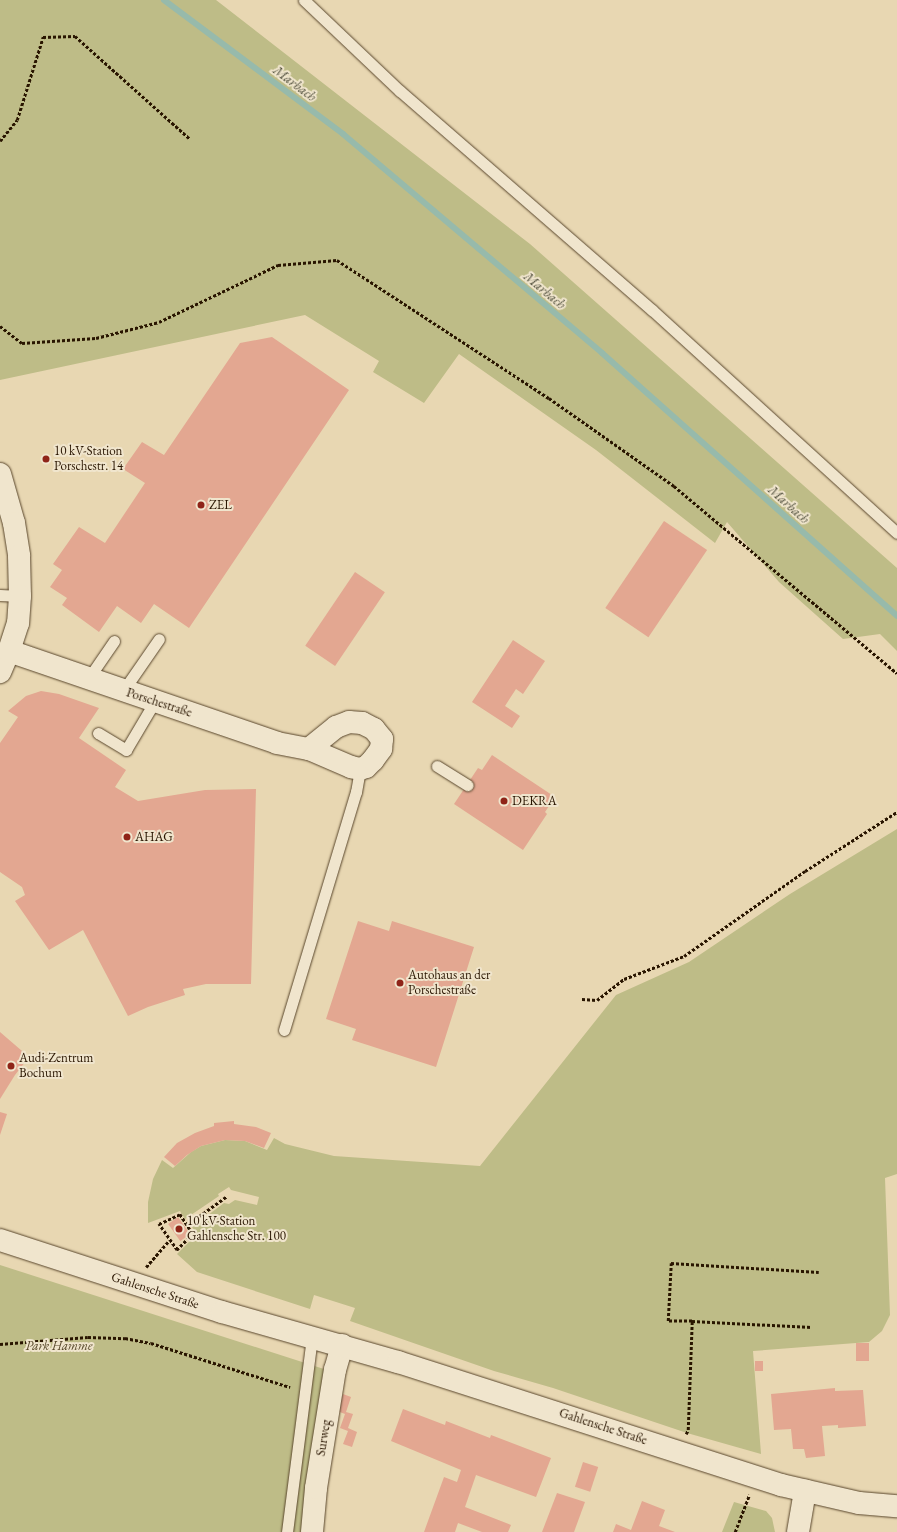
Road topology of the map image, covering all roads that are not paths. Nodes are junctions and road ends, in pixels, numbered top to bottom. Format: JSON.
{"nodes":[{"id":1,"x":304,"y":0,"type":"edge"},
{"id":2,"x":1,"y":484,"type":"edge"},
{"id":3,"x":897,"y":533,"type":"edge"},
{"id":4,"x":10,"y":595,"type":"edge"},
{"id":5,"x":159,"y":638,"type":"dead end"},
{"id":6,"x":114,"y":641,"type":"dead end"},
{"id":7,"x":9,"y":651,"type":"junction"},
{"id":8,"x":0,"y":672,"type":"edge"},
{"id":9,"x":88,"y":679,"type":"junction"},
{"id":10,"x":123,"y":691,"type":"junction"},
{"id":11,"x":155,"y":701,"type":"junction"},
{"id":12,"x":98,"y":733,"type":"dead end"},
{"id":13,"x":310,"y":749,"type":"junction"},
{"id":14,"x":437,"y":766,"type":"dead end"},
{"id":15,"x":360,"y":769,"type":"junction"},
{"id":16,"x":467,"y":785,"type":"dead end"},
{"id":17,"x":284,"y":1030,"type":"dead end"},
{"id":18,"x":0,"y":1240,"type":"edge"},
{"id":19,"x":312,"y":1337,"type":"junction"},
{"id":20,"x":342,"y":1345,"type":"junction"},
{"id":21,"x":806,"y":1491,"type":"junction"},
{"id":22,"x":897,"y":1506,"type":"edge"},
{"id":23,"x":287,"y":1532,"type":"edge"},
{"id":24,"x":312,"y":1532,"type":"edge"},
{"id":25,"x":798,"y":1532,"type":"edge"}],
"edges":[{"from":1,"to":3,"type":"lane"},
{"from":2,"to":4,"type":"street"},
{"from":4,"to":7,"type":"street"},
{"from":5,"to":10,"type":"lane"},
{"from":6,"to":9,"type":"lane"},
{"from":7,"to":8,"type":"street"},
{"from":7,"to":9,"type":"street","name":"Porschestraße"},
{"from":9,"to":10,"type":"street","name":"Porschestraße"},
{"from":10,"to":11,"type":"street","name":"Porschestraße"},
{"from":11,"to":12,"type":"lane"},
{"from":11,"to":13,"type":"street","name":"Porschestraße"},
{"from":13,"to":15,"type":"street","name":"Porschestraße"},
{"from":13,"to":15,"type":"street"},
{"from":14,"to":16,"type":"lane"},
{"from":15,"to":17,"type":"lane"},
{"from":18,"to":19,"type":"street","name":"Gahlensche Straße"},
{"from":19,"to":20,"type":"street","name":"Gahlensche Straße"},
{"from":19,"to":23,"type":"lane"},
{"from":20,"to":21,"type":"street","name":"Gahlensche Straße"},
{"from":20,"to":24,"type":"street","name":"Surweg"},
{"from":21,"to":22,"type":"street","name":"Gahlensche Straße"},
{"from":21,"to":25,"type":"street"}]}
